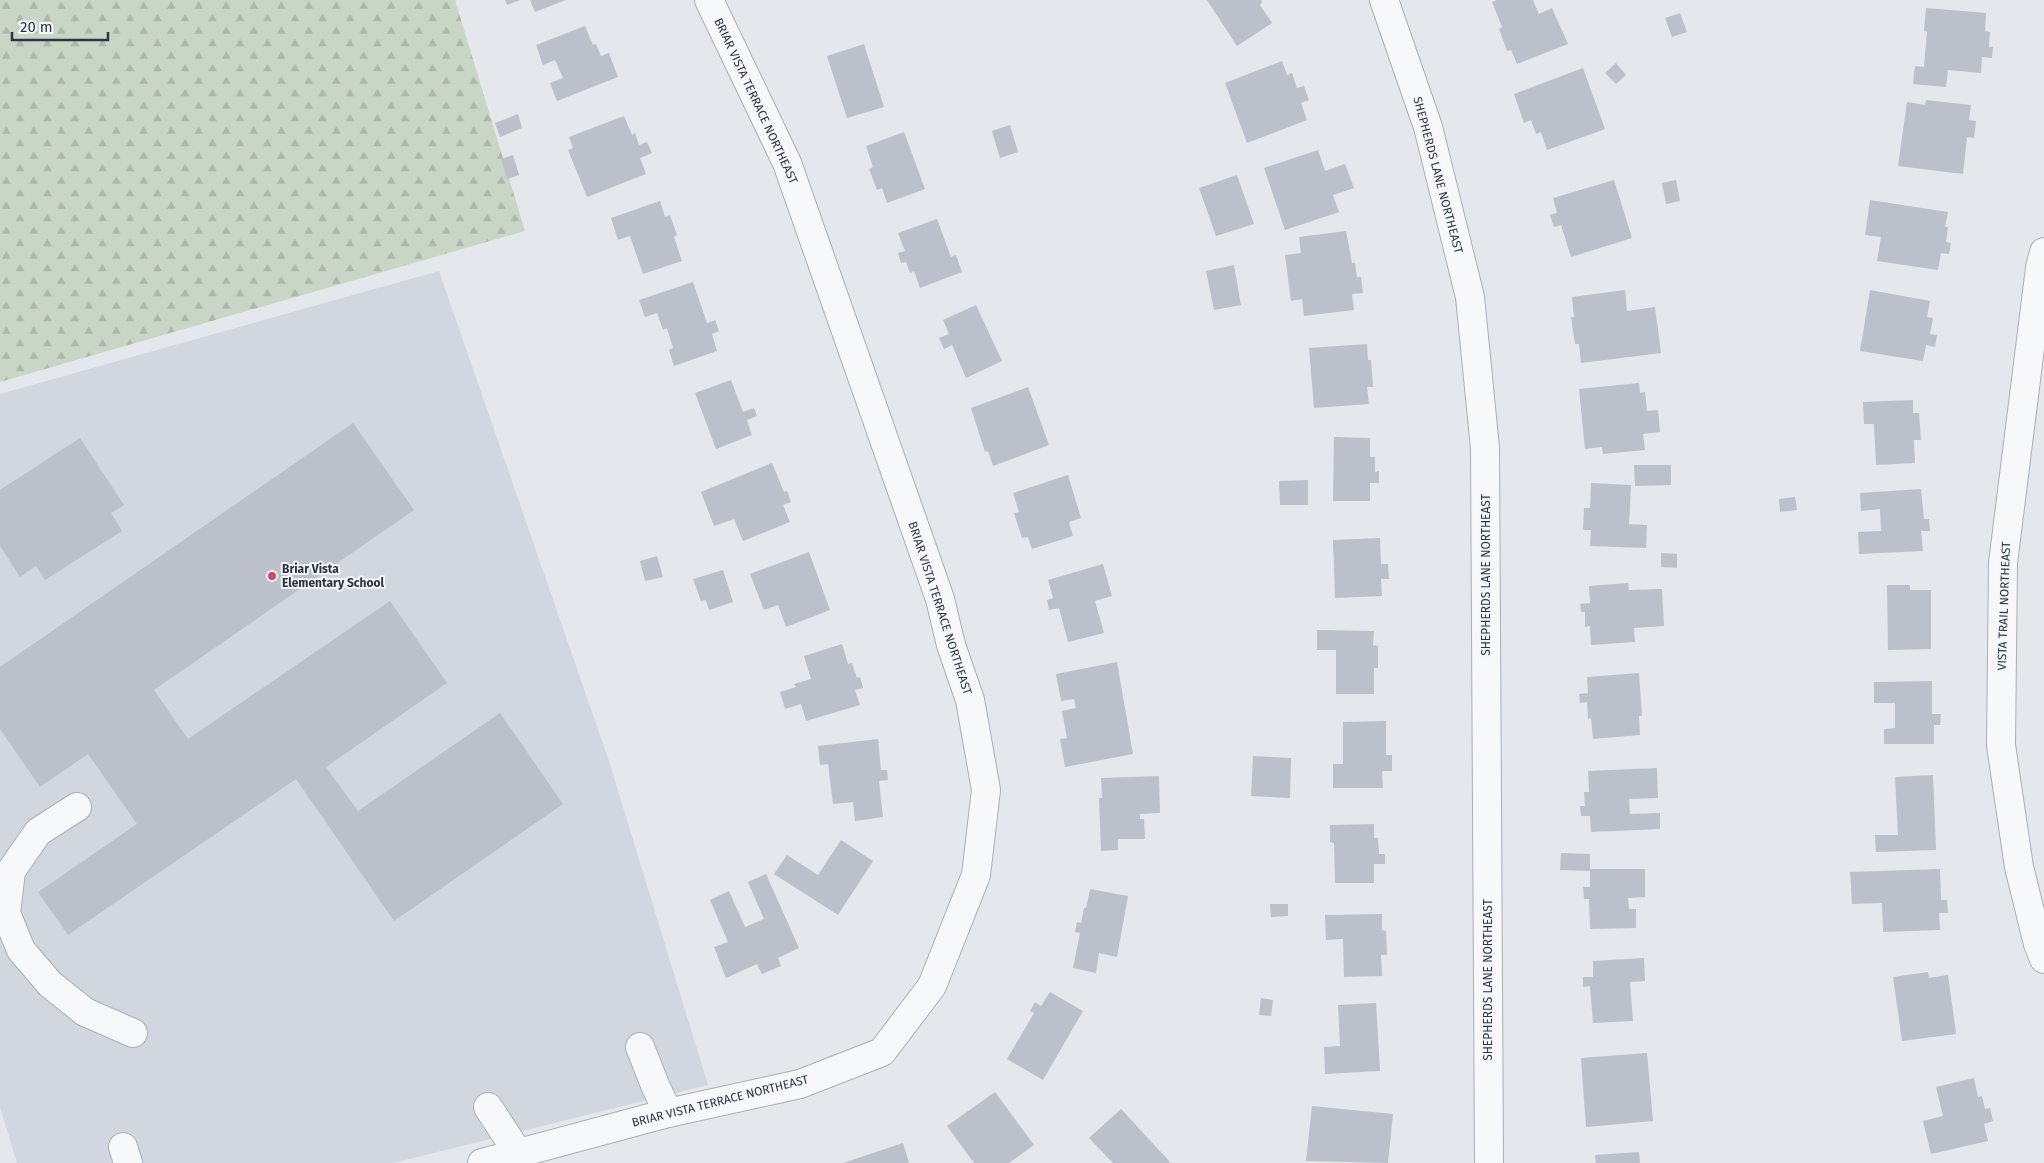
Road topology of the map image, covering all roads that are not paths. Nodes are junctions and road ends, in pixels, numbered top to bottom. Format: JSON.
{"nodes":[{"id":1,"x":709,"y":0,"type":"edge"},
{"id":2,"x":1384,"y":0,"type":"edge"},
{"id":3,"x":2044,"y":252,"type":"edge"},
{"id":4,"x":77,"y":806,"type":"dead end"},
{"id":5,"x":2044,"y":959,"type":"edge"},
{"id":6,"x":133,"y":1033,"type":"dead end"},
{"id":7,"x":640,"y":1047,"type":"dead end"},
{"id":8,"x":488,"y":1107,"type":"dead end"},
{"id":9,"x":668,"y":1113,"type":"junction"},
{"id":10,"x":518,"y":1153,"type":"junction"},
{"id":11,"x":482,"y":1163,"type":"edge"},
{"id":12,"x":1489,"y":1163,"type":"edge"}],
"edges":[{"from":1,"to":9,"type":"street","name":"BRIAR VISTA TERRACE NORTHEAST"},
{"from":2,"to":12,"type":"street","name":"SHEPHERDS LANE NORTHEAST"},
{"from":3,"to":5,"type":"street","name":"VISTA TRAIL NORTHEAST"},
{"from":4,"to":6,"type":"street"},
{"from":7,"to":9,"type":"street"},
{"from":8,"to":10,"type":"street"},
{"from":9,"to":10,"type":"street","name":"BRIAR VISTA TERRACE NORTHEAST"},
{"from":10,"to":11,"type":"street","name":"BRIAR VISTA TERRACE NORTHEAST"}]}
